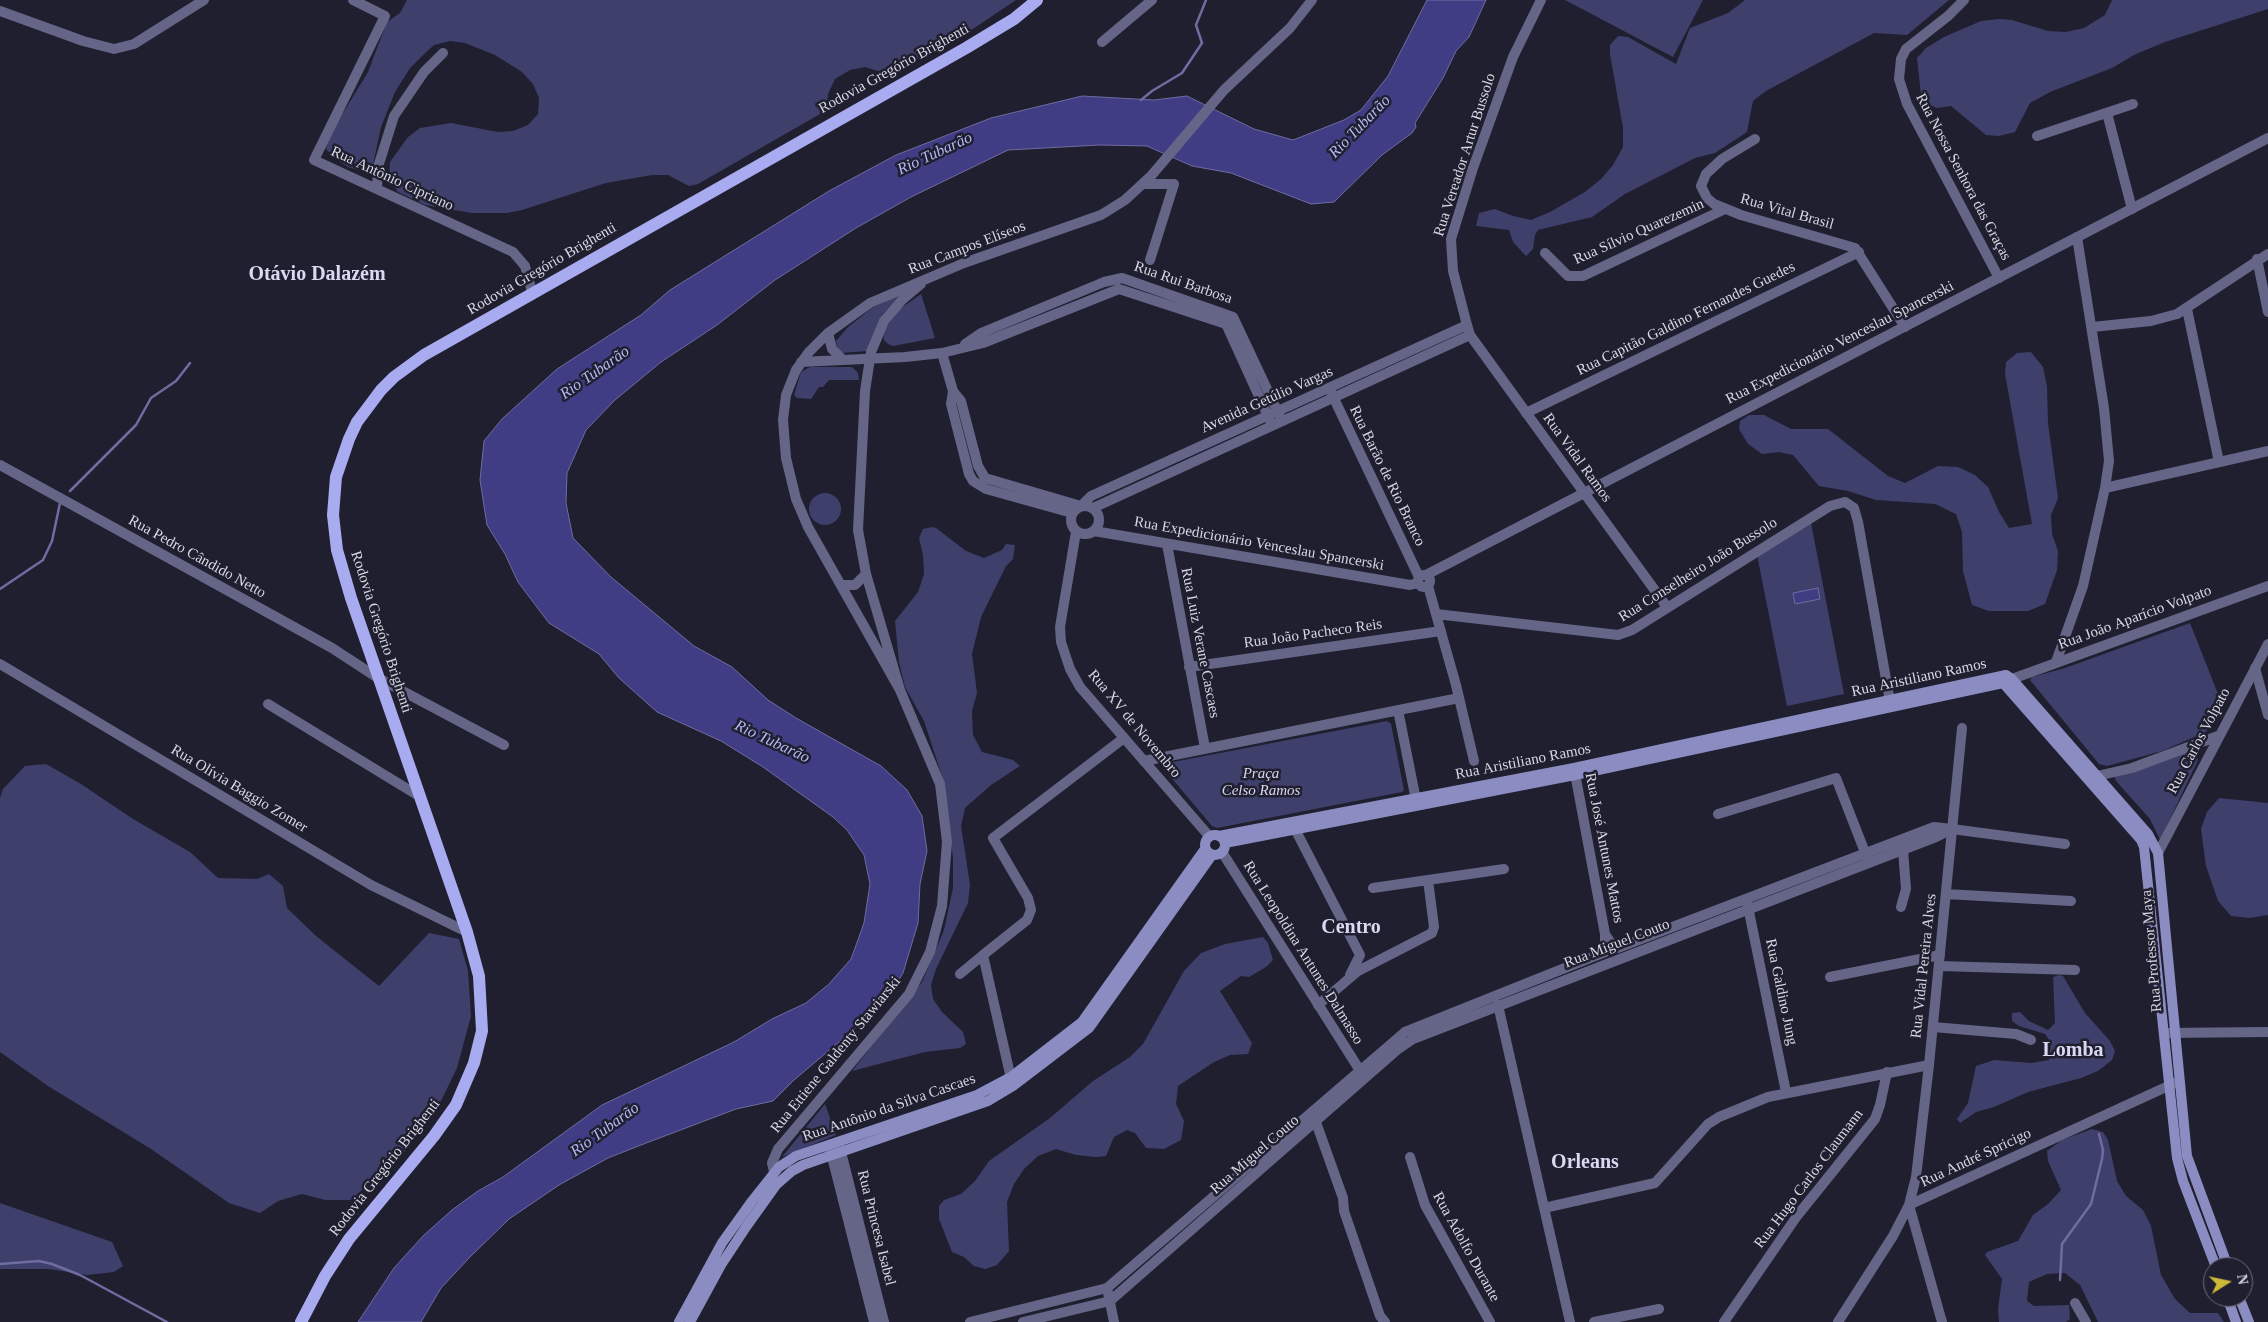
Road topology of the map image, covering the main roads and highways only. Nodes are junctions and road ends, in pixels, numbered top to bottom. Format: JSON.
{"nodes":[{"id":1,"x":1037,"y":0,"type":"edge"},
{"id":2,"x":2008,"y":681,"type":"joint"},
{"id":3,"x":2093,"y":778,"type":"junction"},
{"id":4,"x":1416,"y":802,"type":"junction"},
{"id":5,"x":1215,"y":845,"type":"junction"},
{"id":6,"x":2158,"y":853,"type":"junction"},
{"id":7,"x":2146,"y":856,"type":"junction"},
{"id":8,"x":2165,"y":929,"type":"junction"},
{"id":9,"x":2154,"y":931,"type":"junction"},
{"id":10,"x":2170,"y":977,"type":"junction"},
{"id":11,"x":2158,"y":979,"type":"junction"},
{"id":12,"x":2194,"y":1177,"type":"junction"},
{"id":13,"x":2183,"y":1180,"type":"junction"},
{"id":14,"x":2221,"y":1248,"type":"junction"},
{"id":15,"x":2210,"y":1252,"type":"junction"},
{"id":16,"x":2212,"y":1257,"type":"edge"},
{"id":17,"x":2224,"y":1257,"type":"edge"},
{"id":18,"x":693,"y":1305,"type":"junction"},
{"id":19,"x":2231,"y":1307,"type":"edge"},
{"id":20,"x":2243,"y":1307,"type":"edge"},
{"id":21,"x":301,"y":1322,"type":"edge"},
{"id":22,"x":679,"y":1322,"type":"edge"},
{"id":23,"x":690,"y":1322,"type":"edge"},
{"id":24,"x":2236,"y":1322,"type":"edge"},
{"id":25,"x":2249,"y":1322,"type":"edge"}],
"edges":[{"from":1,"to":21,"type":"main road","name":"Rodovia Gregório Brighenti"},
{"from":2,"to":3,"type":"main road","name":"Rua Professor Maya"},
{"from":2,"to":4,"type":"main road","name":"Rua Aristiliano Ramos"},
{"from":3,"to":6,"type":"main road","name":"Rua Professor Maya"},
{"from":3,"to":7,"type":"main road","name":"Rua Professor Maya"},
{"from":4,"to":5,"type":"main road","name":"Rua Aristiliano Ramos"},
{"from":4,"to":5,"type":"main road","name":"Rua Aristiliano Ramos"},
{"from":5,"to":18,"type":"main road","name":"Rua Antônio da Silva Cascaes"},
{"from":6,"to":7,"type":"main road"},
{"from":6,"to":8,"type":"main road","name":"Rua Professor Maya"},
{"from":7,"to":9,"type":"main road","name":"Rua Professor Maya"},
{"from":8,"to":9,"type":"main road"},
{"from":8,"to":10,"type":"main road","name":"Rua Professor Maya"},
{"from":9,"to":11,"type":"main road","name":"Rua Professor Maya"},
{"from":10,"to":11,"type":"main road"},
{"from":10,"to":12,"type":"main road","name":"Rua Professor Maya"},
{"from":11,"to":13,"type":"main road","name":"Rua Professor Maya"},
{"from":12,"to":13,"type":"main road"},
{"from":12,"to":14,"type":"main road","name":"Rua Professor Maya"},
{"from":13,"to":15,"type":"main road","name":"Rua Professor Maya"},
{"from":14,"to":15,"type":"main road"},
{"from":14,"to":17,"type":"main road","name":"Rua Professor Maya"},
{"from":15,"to":16,"type":"main road","name":"Rua Professor Maya"},
{"from":18,"to":22,"type":"main road","name":"Rua Antônio da Silva Cascaes"},
{"from":18,"to":23,"type":"main road","name":"Rua Antônio da Silva Cascaes"},
{"from":19,"to":24,"type":"main road"},
{"from":20,"to":25,"type":"main road"}]}
